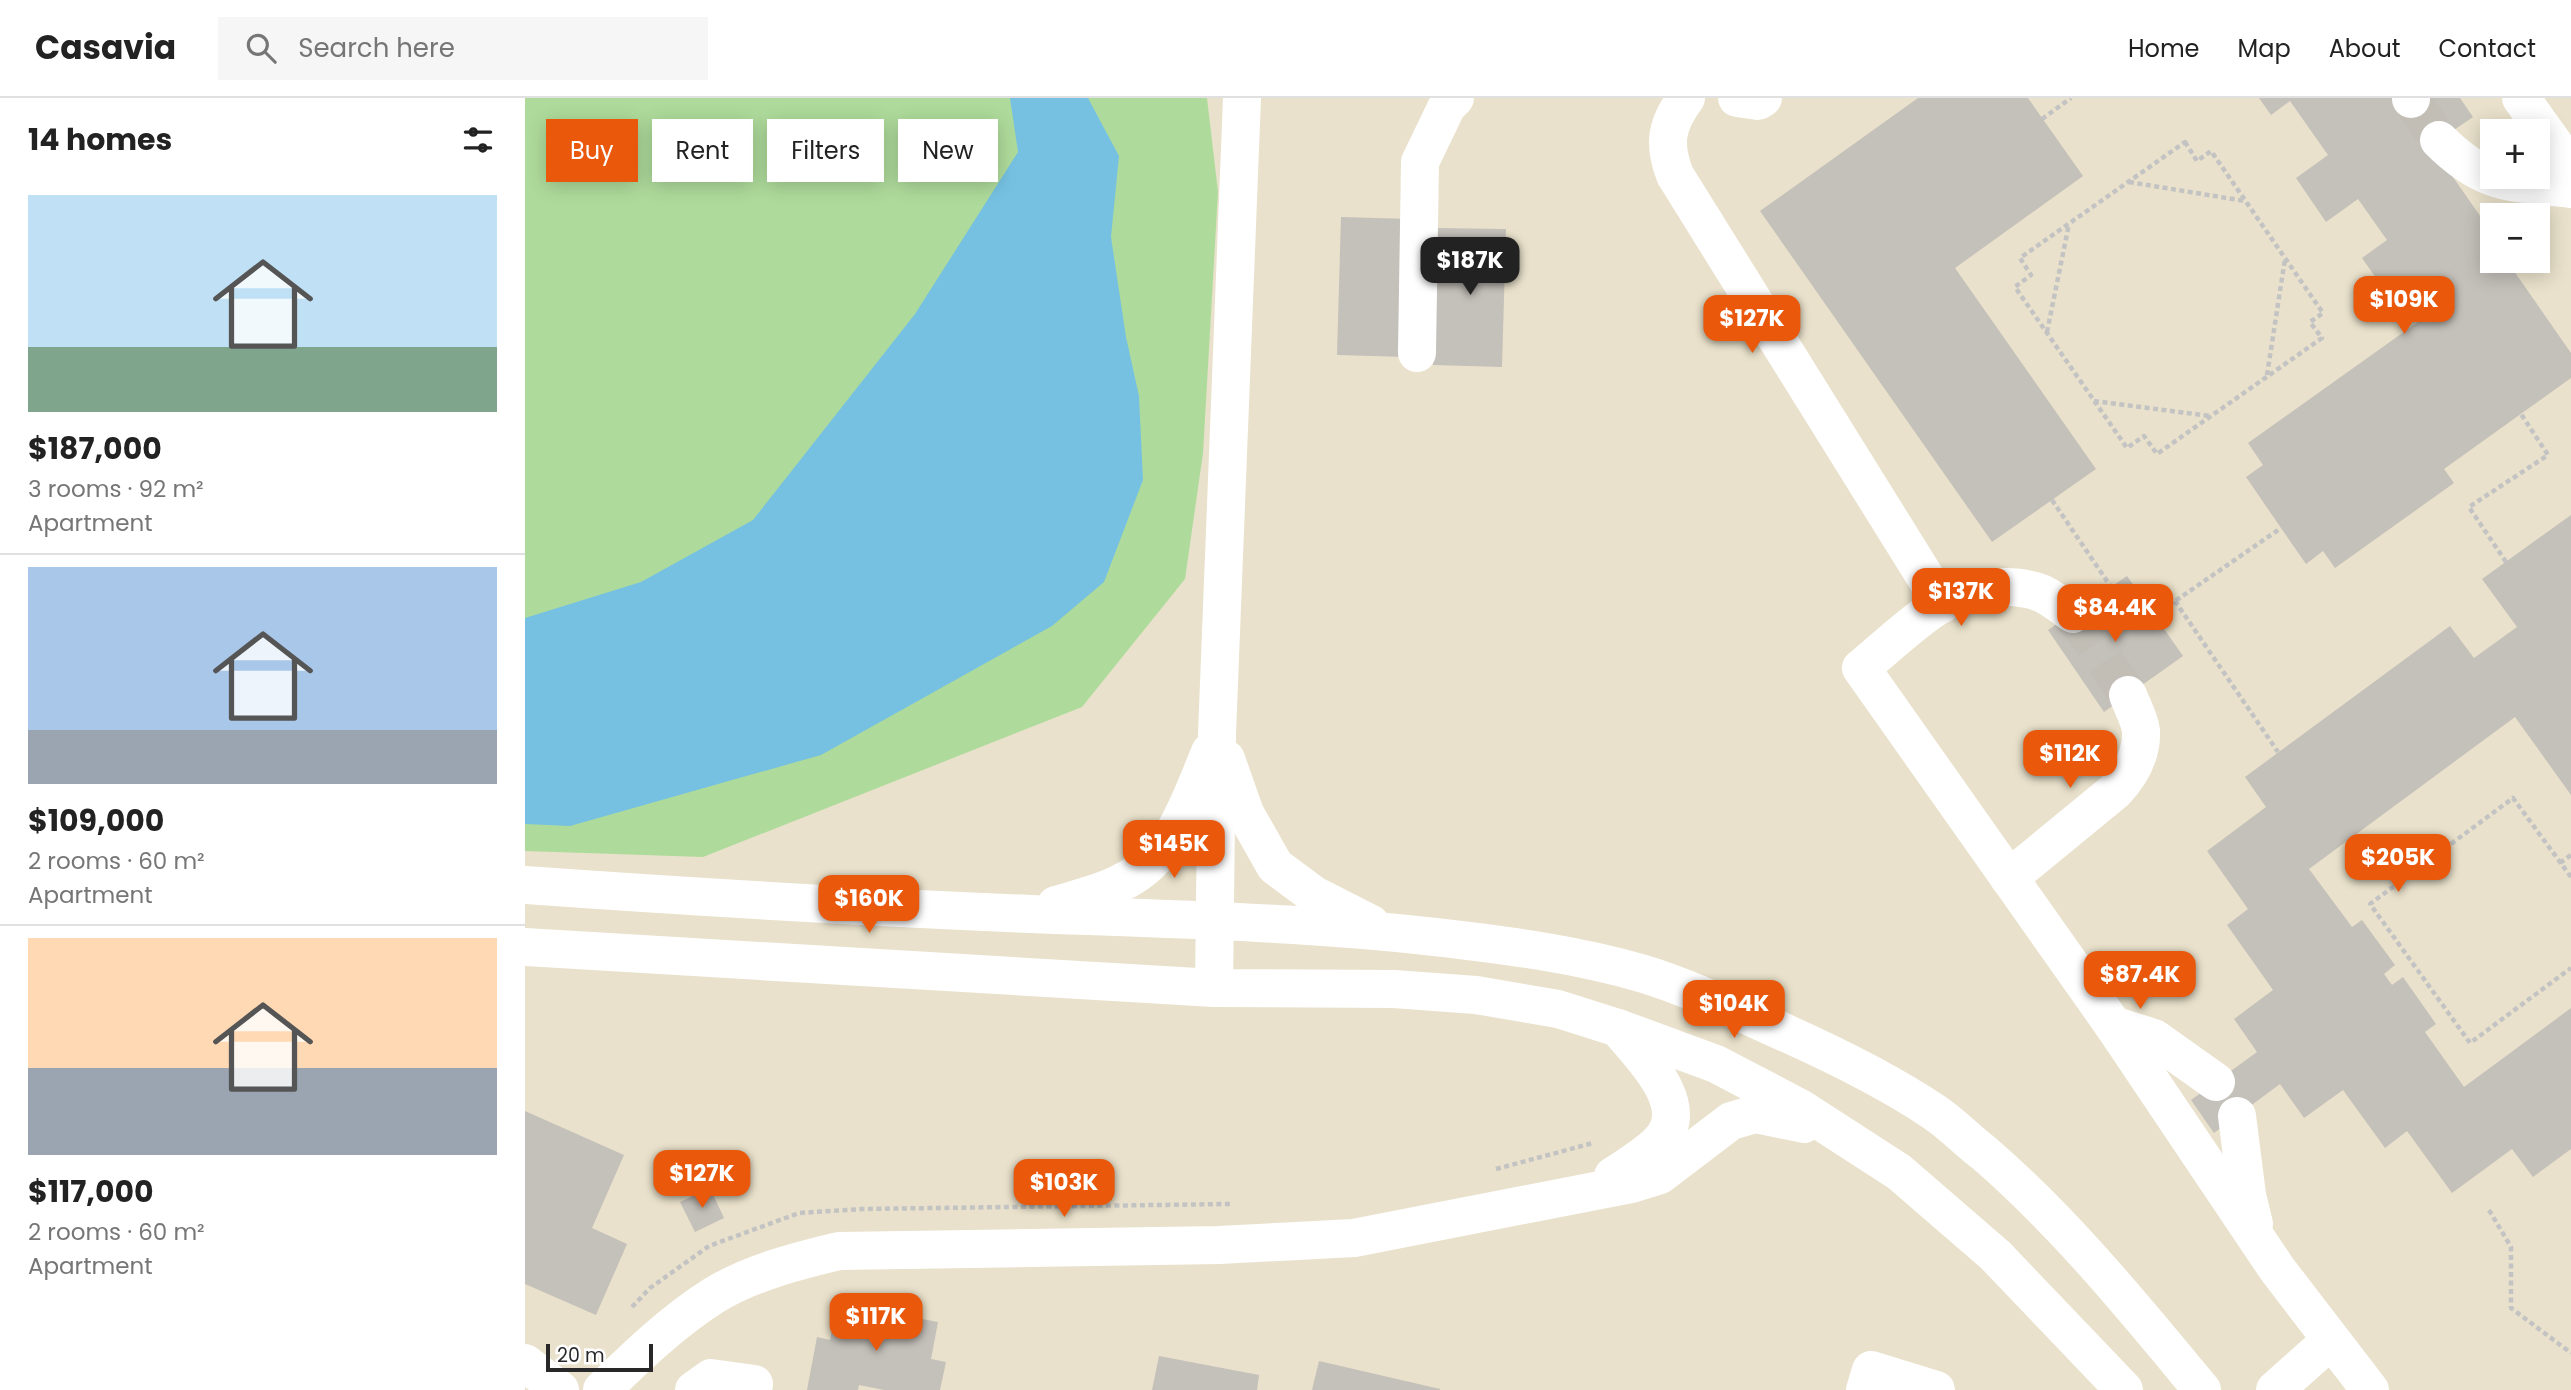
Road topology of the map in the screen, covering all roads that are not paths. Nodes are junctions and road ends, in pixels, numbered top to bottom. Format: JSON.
{"nodes":[{"id":1,"x":1242,"y":98,"type":"edge"},
{"id":2,"x":1455,"y":98,"type":"edge"},
{"id":3,"x":1686,"y":98,"type":"edge"},
{"id":4,"x":1737,"y":98,"type":"edge"},
{"id":5,"x":1763,"y":98,"type":"edge"},
{"id":6,"x":2521,"y":98,"type":"edge"},
{"id":7,"x":2439,"y":140,"type":"tunnel mouth"},
{"id":8,"x":2571,"y":168,"type":"edge"},
{"id":9,"x":2571,"y":189,"type":"edge"},
{"id":10,"x":1417,"y":353,"type":"dead end"},
{"id":11,"x":1942,"y":604,"type":"junction"},
{"id":12,"x":2073,"y":614,"type":"tunnel mouth"},
{"id":13,"x":2128,"y":695,"type":"tunnel mouth"},
{"id":14,"x":1217,"y":734,"type":"junction"},
{"id":15,"x":2010,"y":878,"type":"junction"},
{"id":16,"x":525,"y":886,"type":"edge"},
{"id":17,"x":1027,"y":914,"type":"junction"},
{"id":18,"x":1216,"y":920,"type":"junction"},
{"id":19,"x":1388,"y":932,"type":"junction"},
{"id":20,"x":525,"y":947,"type":"edge"},
{"id":21,"x":1214,"y":988,"type":"junction"},
{"id":22,"x":2113,"y":1025,"type":"junction"},
{"id":23,"x":1618,"y":1028,"type":"junction"},
{"id":24,"x":2216,"y":1082,"type":"dead end"},
{"id":25,"x":2237,"y":1116,"type":"dead end"},
{"id":26,"x":1836,"y":1129,"type":"junction"},
{"id":27,"x":1594,"y":1189,"type":"junction"},
{"id":28,"x":2257,"y":1239,"type":"junction"},
{"id":29,"x":2331,"y":1340,"type":"junction"},
{"id":30,"x":525,"y":1363,"type":"edge"},
{"id":31,"x":560,"y":1390,"type":"edge"},
{"id":32,"x":602,"y":1390,"type":"edge"},
{"id":33,"x":694,"y":1390,"type":"edge"},
{"id":34,"x":753,"y":1390,"type":"edge"},
{"id":35,"x":1865,"y":1390,"type":"edge"},
{"id":36,"x":1936,"y":1390,"type":"edge"},
{"id":37,"x":2124,"y":1390,"type":"edge"},
{"id":38,"x":2202,"y":1390,"type":"edge"},
{"id":39,"x":2275,"y":1390,"type":"edge"},
{"id":40,"x":2370,"y":1390,"type":"edge"}],
"edges":[{"from":1,"to":14,"type":"street"},
{"from":2,"to":10,"type":"street"},
{"from":3,"to":11,"type":"street"},
{"from":4,"to":5,"type":"street"},
{"from":6,"to":8,"type":"street"},
{"from":7,"to":9,"type":"street"},
{"from":11,"to":12,"type":"street"},
{"from":11,"to":15,"type":"street"},
{"from":13,"to":15,"type":"street"},
{"from":14,"to":17,"type":"street"},
{"from":14,"to":18,"type":"street"},
{"from":14,"to":19,"type":"street"},
{"from":15,"to":22,"type":"street"},
{"from":16,"to":17,"type":"street"},
{"from":17,"to":18,"type":"street"},
{"from":18,"to":19,"type":"street"},
{"from":18,"to":21,"type":"street"},
{"from":19,"to":38,"type":"street"},
{"from":20,"to":21,"type":"street"},
{"from":21,"to":23,"type":"street"},
{"from":22,"to":24,"type":"street"},
{"from":22,"to":28,"type":"street"},
{"from":23,"to":26,"type":"street"},
{"from":23,"to":27,"type":"street"},
{"from":25,"to":28,"type":"street"},
{"from":26,"to":27,"type":"street"},
{"from":26,"to":37,"type":"street"},
{"from":27,"to":32,"type":"street"},
{"from":28,"to":29,"type":"street"},
{"from":29,"to":39,"type":"street"},
{"from":29,"to":40,"type":"street"},
{"from":30,"to":31,"type":"street"},
{"from":33,"to":34,"type":"street"},
{"from":35,"to":36,"type":"street"}]}
